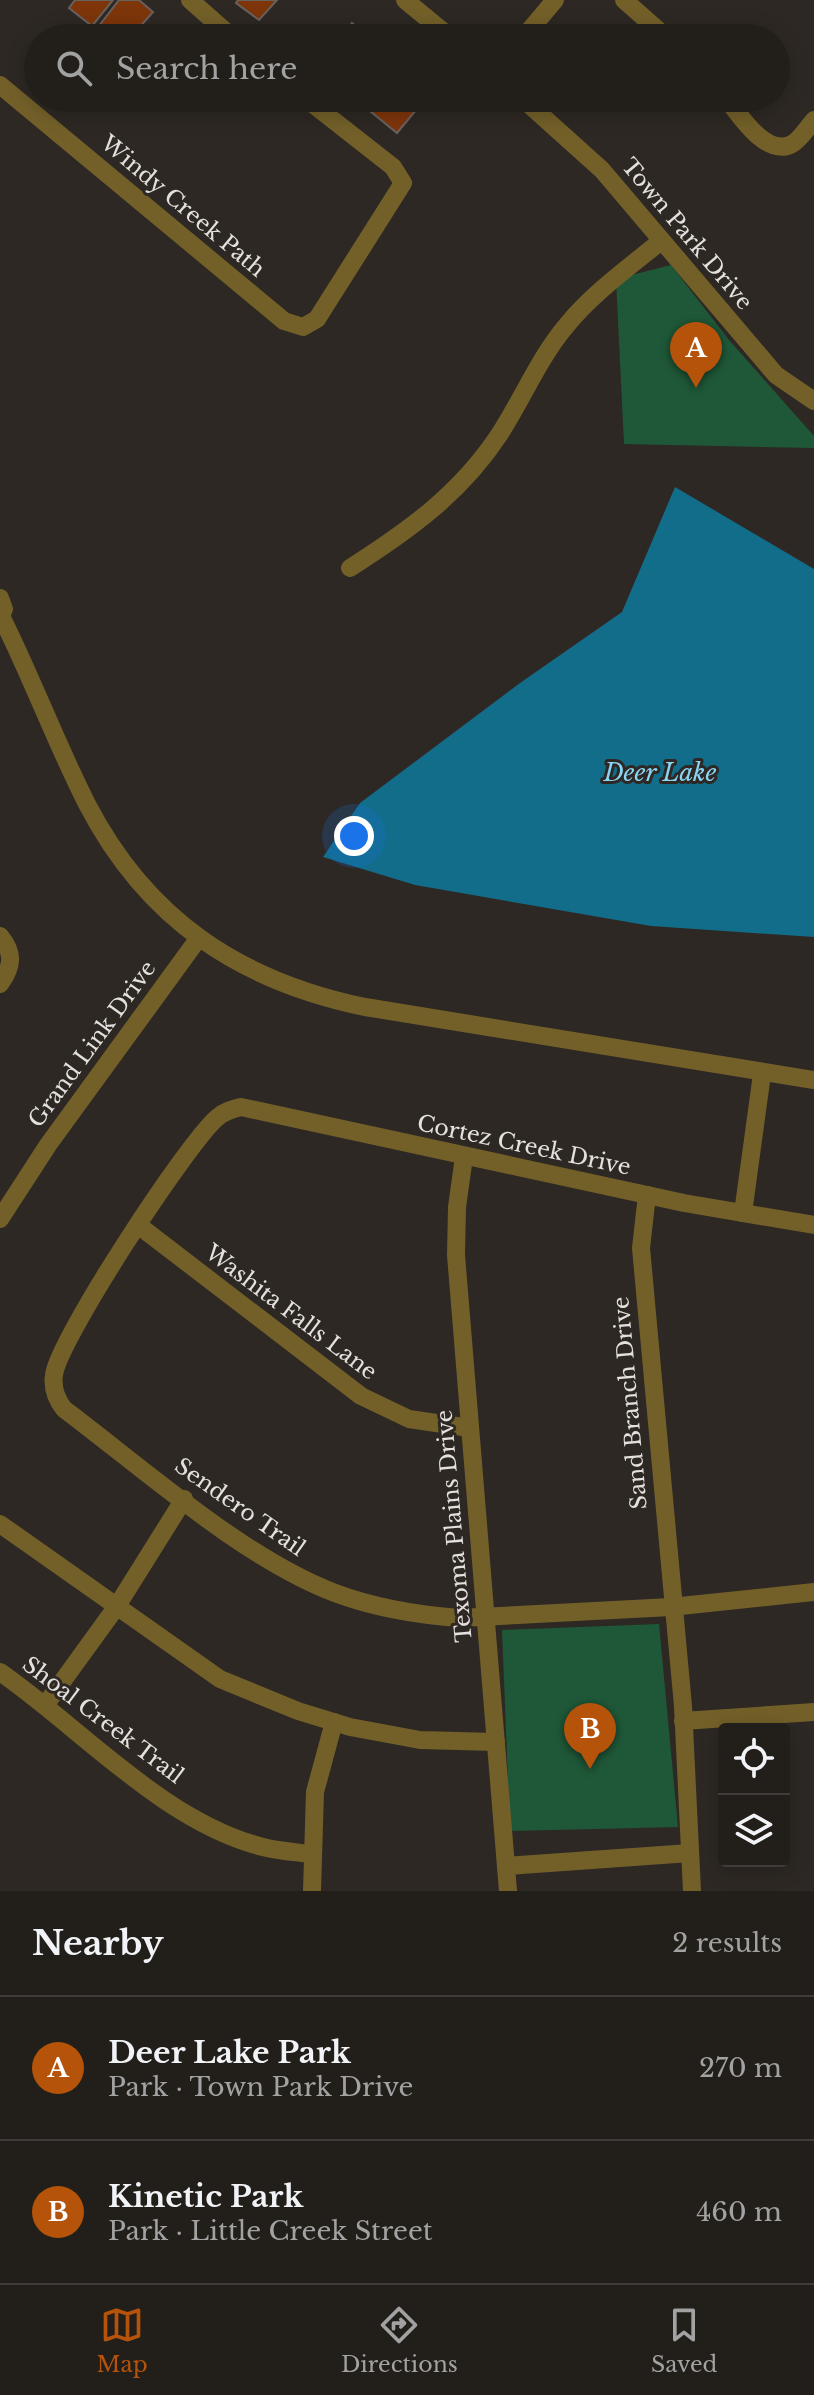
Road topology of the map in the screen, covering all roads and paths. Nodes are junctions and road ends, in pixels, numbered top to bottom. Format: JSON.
{"nodes":[{"id":1,"x":190,"y":0,"type":"edge"},
{"id":2,"x":405,"y":0,"type":"edge"},
{"id":3,"x":555,"y":0,"type":"edge"},
{"id":4,"x":624,"y":0,"type":"edge"},
{"id":5,"x":217,"y":24,"type":"edge"},
{"id":6,"x":434,"y":24,"type":"edge"},
{"id":7,"x":535,"y":24,"type":"edge"},
{"id":8,"x":651,"y":24,"type":"edge"},
{"id":9,"x":0,"y":85,"type":"edge"},
{"id":10,"x":24,"y":105,"type":"edge"},
{"id":11,"x":32,"y":112,"type":"edge"},
{"id":12,"x":323,"y":112,"type":"edge"},
{"id":13,"x":538,"y":112,"type":"edge"},
{"id":14,"x":738,"y":112,"type":"edge"},
{"id":15,"x":814,"y":120,"type":"edge"},
{"id":16,"x":661,"y":241,"type":"junction"},
{"id":17,"x":814,"y":401,"type":"edge"},
{"id":18,"x":350,"y":568,"type":"dead end"},
{"id":19,"x":0,"y":598,"type":"edge"},
{"id":20,"x":0,"y":616,"type":"edge"},
{"id":21,"x":0,"y":936,"type":"edge"},
{"id":22,"x":198,"y":939,"type":"junction"},
{"id":23,"x":0,"y":984,"type":"edge"},
{"id":24,"x":762,"y":1074,"type":"junction"},
{"id":25,"x":814,"y":1080,"type":"edge"},
{"id":26,"x":464,"y":1157,"type":"junction"},
{"id":27,"x":647,"y":1195,"type":"junction"},
{"id":28,"x":743,"y":1213,"type":"junction"},
{"id":29,"x":0,"y":1217,"type":"edge"},
{"id":30,"x":138,"y":1225,"type":"junction"},
{"id":31,"x":814,"y":1225,"type":"edge"},
{"id":32,"x":470,"y":1428,"type":"junction"},
{"id":33,"x":184,"y":1499,"type":"junction"},
{"id":34,"x":0,"y":1524,"type":"edge"},
{"id":35,"x":814,"y":1592,"type":"edge"},
{"id":36,"x":117,"y":1606,"type":"junction"},
{"id":37,"x":671,"y":1607,"type":"junction"},
{"id":38,"x":486,"y":1616,"type":"junction"},
{"id":39,"x":0,"y":1672,"type":"edge"},
{"id":40,"x":46,"y":1704,"type":"junction"},
{"id":41,"x":814,"y":1712,"type":"edge"},
{"id":42,"x":683,"y":1721,"type":"junction"},
{"id":43,"x":334,"y":1722,"type":"junction"},
{"id":44,"x":496,"y":1742,"type":"junction"},
{"id":45,"x":690,"y":1853,"type":"junction"},
{"id":46,"x":311,"y":1854,"type":"junction"},
{"id":47,"x":506,"y":1866,"type":"junction"},
{"id":48,"x":312,"y":1891,"type":"edge"},
{"id":49,"x":508,"y":1891,"type":"edge"},
{"id":50,"x":692,"y":1891,"type":"edge"}],
"edges":[{"from":1,"to":5,"type":"street"},
{"from":2,"to":6,"type":"street"},
{"from":3,"to":7,"type":"street"},
{"from":4,"to":8,"type":"street"},
{"from":9,"to":10,"type":"street","name":"Windy Creek Path"},
{"from":11,"to":12,"type":"street","name":"Windy Creek Path"},
{"from":13,"to":16,"type":"street","name":"Town Park Drive"},
{"from":14,"to":15,"type":"street"},
{"from":16,"to":17,"type":"street","name":"Town Park Drive"},
{"from":16,"to":18,"type":"street"},
{"from":19,"to":20,"type":"street"},
{"from":20,"to":22,"type":"street"},
{"from":21,"to":23,"type":"street"},
{"from":22,"to":24,"type":"street"},
{"from":22,"to":29,"type":"street","name":"Grand Link Drive"},
{"from":24,"to":25,"type":"street"},
{"from":24,"to":28,"type":"street"},
{"from":26,"to":27,"type":"street","name":"Cortez Creek Drive"},
{"from":26,"to":30,"type":"street","name":"Cortez Creek Drive"},
{"from":26,"to":32,"type":"street","name":"Texoma Plains Drive"},
{"from":27,"to":28,"type":"street","name":"Cortez Creek Drive"},
{"from":27,"to":37,"type":"street","name":"Sand Branch Drive"},
{"from":28,"to":31,"type":"street","name":"Cortez Creek Drive"},
{"from":30,"to":32,"type":"street","name":"Washita Falls Lane"},
{"from":30,"to":33,"type":"street","name":"Sendero Trail"},
{"from":32,"to":38,"type":"street","name":"Texoma Plains Drive"},
{"from":33,"to":36,"type":"street"},
{"from":33,"to":38,"type":"street","name":"Sendero Trail"},
{"from":34,"to":36,"type":"street"},
{"from":35,"to":37,"type":"street","name":"Sendero Trail"},
{"from":36,"to":40,"type":"street"},
{"from":36,"to":43,"type":"street"},
{"from":37,"to":38,"type":"street","name":"Sendero Trail"},
{"from":37,"to":42,"type":"street","name":"Sand Branch Drive"},
{"from":38,"to":44,"type":"street","name":"Texoma Plains Drive"},
{"from":39,"to":40,"type":"street","name":"Shoal Creek Trail"},
{"from":40,"to":46,"type":"street","name":"Shoal Creek Trail"},
{"from":41,"to":42,"type":"street"},
{"from":42,"to":45,"type":"street","name":"Sand Branch Drive"},
{"from":43,"to":44,"type":"street"},
{"from":43,"to":46,"type":"street"},
{"from":44,"to":47,"type":"street","name":"Texoma Plains Drive"},
{"from":45,"to":47,"type":"street"},
{"from":45,"to":50,"type":"street"},
{"from":46,"to":48,"type":"street"},
{"from":47,"to":49,"type":"street","name":"Texoma Plains Drive"}]}
